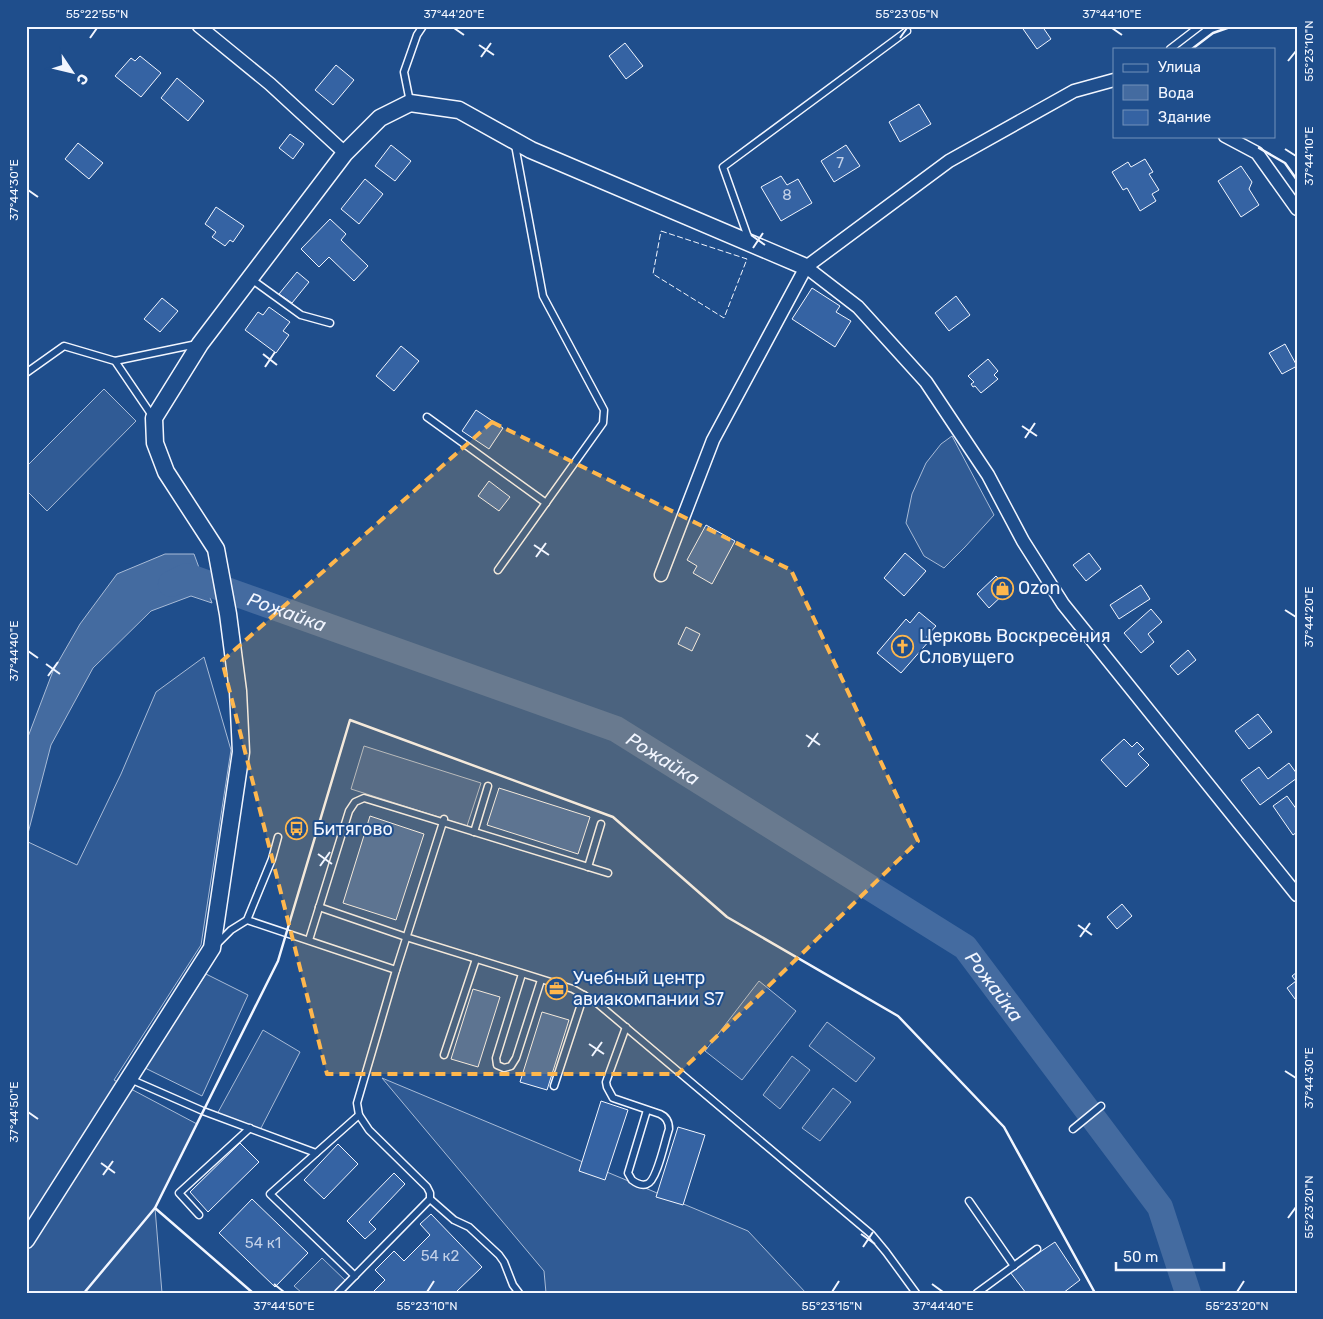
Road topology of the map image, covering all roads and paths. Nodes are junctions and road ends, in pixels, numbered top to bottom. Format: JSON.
{"nodes":[{"id":1,"x":200,"y":26,"type":"edge"},
{"id":2,"x":423,"y":26,"type":"edge"},
{"id":3,"x":1200,"y":26,"type":"edge"},
{"id":4,"x":907,"y":31,"type":"dead end"},
{"id":5,"x":1171,"y":48,"type":"edge"},
{"id":6,"x":1113,"y":80,"type":"edge"},
{"id":7,"x":410,"y":103,"type":"junction"},
{"id":8,"x":1229,"y":138,"type":"edge"},
{"id":9,"x":515,"y":141,"type":"junction"},
{"id":10,"x":345,"y":153,"type":"junction"},
{"id":11,"x":1297,"y":209,"type":"edge"},
{"id":12,"x":750,"y":244,"type":"junction"},
{"id":13,"x":806,"y":267,"type":"junction"},
{"id":14,"x":250,"y":278,"type":"junction"},
{"id":15,"x":330,"y":323,"type":"dead end"},
{"id":16,"x":200,"y":344,"type":"junction"},
{"id":17,"x":114,"y":361,"type":"junction"},
{"id":18,"x":26,"y":373,"type":"edge"},
{"id":19,"x":427,"y":417,"type":"dead end"},
{"id":20,"x":154,"y":418,"type":"junction"},
{"id":21,"x":546,"y":503,"type":"junction"},
{"id":22,"x":498,"y":570,"type":"dead end"},
{"id":23,"x":662,"y":575,"type":"dead end"},
{"id":24,"x":488,"y":786,"type":"dead end"},
{"id":25,"x":443,"y":820,"type":"junction"},
{"id":26,"x":601,"y":824,"type":"dead end"},
{"id":27,"x":474,"y":832,"type":"junction"},
{"id":28,"x":278,"y":836,"type":"dead end"},
{"id":29,"x":588,"y":867,"type":"junction"},
{"id":30,"x":608,"y":873,"type":"dead end"},
{"id":31,"x":1297,"y":896,"type":"edge"},
{"id":32,"x":319,"y":907,"type":"junction"},
{"id":33,"x":247,"y":920,"type":"junction"},
{"id":34,"x":406,"y":937,"type":"junction"},
{"id":35,"x":309,"y":940,"type":"junction"},
{"id":36,"x":212,"y":948,"type":"junction"},
{"id":37,"x":476,"y":959,"type":"junction"},
{"id":38,"x":396,"y":970,"type":"junction"},
{"id":39,"x":522,"y":974,"type":"junction"},
{"id":40,"x":541,"y":980,"type":"junction"},
{"id":41,"x":584,"y":995,"type":"junction"},
{"id":42,"x":626,"y":1027,"type":"junction"},
{"id":43,"x":444,"y":1055,"type":"dead end"},
{"id":44,"x":129,"y":1078,"type":"junction"},
{"id":45,"x":554,"y":1086,"type":"dead end"},
{"id":46,"x":1101,"y":1106,"type":"dead end"},
{"id":47,"x":647,"y":1110,"type":"junction"},
{"id":48,"x":359,"y":1115,"type":"junction"},
{"id":49,"x":250,"y":1128,"type":"junction"},
{"id":50,"x":1073,"y":1129,"type":"dead end"},
{"id":51,"x":316,"y":1153,"type":"junction"},
{"id":52,"x":430,"y":1199,"type":"junction"},
{"id":53,"x":969,"y":1201,"type":"dead end"},
{"id":54,"x":199,"y":1215,"type":"dead end"},
{"id":55,"x":26,"y":1240,"type":"edge"},
{"id":56,"x":1037,"y":1249,"type":"dead end"},
{"id":57,"x":1014,"y":1266,"type":"junction"},
{"id":58,"x":355,"y":1276,"type":"junction"},
{"id":59,"x":338,"y":1293,"type":"edge"},
{"id":60,"x":519,"y":1293,"type":"edge"},
{"id":61,"x":916,"y":1293,"type":"edge"},
{"id":62,"x":977,"y":1293,"type":"edge"}],
"edges":[{"from":1,"to":10,"type":"street"},
{"from":2,"to":7,"type":"lane"},
{"from":3,"to":5,"type":"lane"},
{"from":4,"to":12,"type":"lane"},
{"from":6,"to":13,"type":"street"},
{"from":7,"to":9,"type":"street"},
{"from":7,"to":10,"type":"street"},
{"from":8,"to":11,"type":"street"},
{"from":9,"to":12,"type":"street"},
{"from":9,"to":21,"type":"lane"},
{"from":10,"to":14,"type":"street"},
{"from":12,"to":13,"type":"street"},
{"from":13,"to":23,"type":"street"},
{"from":13,"to":31,"type":"street"},
{"from":14,"to":15,"type":"lane"},
{"from":14,"to":16,"type":"street"},
{"from":16,"to":17,"type":"lane"},
{"from":16,"to":20,"type":"street"},
{"from":17,"to":18,"type":"lane"},
{"from":17,"to":20,"type":"lane"},
{"from":19,"to":21,"type":"lane"},
{"from":20,"to":36,"type":"street"},
{"from":21,"to":22,"type":"lane"},
{"from":24,"to":27,"type":"lane"},
{"from":25,"to":27,"type":"lane"},
{"from":25,"to":32,"type":"lane"},
{"from":25,"to":34,"type":"lane"},
{"from":26,"to":29,"type":"lane"},
{"from":27,"to":29,"type":"lane"},
{"from":28,"to":33,"type":"lane"},
{"from":29,"to":30,"type":"lane"},
{"from":32,"to":34,"type":"lane"},
{"from":32,"to":35,"type":"lane"},
{"from":33,"to":35,"type":"lane"},
{"from":33,"to":36,"type":"lane"},
{"from":34,"to":37,"type":"lane"},
{"from":34,"to":38,"type":"lane"},
{"from":35,"to":38,"type":"lane"},
{"from":36,"to":44,"type":"street"},
{"from":37,"to":39,"type":"lane"},
{"from":37,"to":43,"type":"lane"},
{"from":38,"to":48,"type":"lane"},
{"from":39,"to":40,"type":"lane"},
{"from":39,"to":40,"type":"lane"},
{"from":40,"to":41,"type":"lane"},
{"from":41,"to":42,"type":"lane"},
{"from":41,"to":45,"type":"lane"},
{"from":42,"to":47,"type":"lane"},
{"from":42,"to":61,"type":"lane"},
{"from":44,"to":49,"type":"lane"},
{"from":44,"to":55,"type":"street"},
{"from":46,"to":50,"type":"lane"},
{"from":47,"to":47,"type":"lane"},
{"from":48,"to":51,"type":"lane"},
{"from":48,"to":52,"type":"lane"},
{"from":49,"to":51,"type":"lane"},
{"from":49,"to":54,"type":"lane"},
{"from":51,"to":58,"type":"lane"},
{"from":52,"to":58,"type":"lane"},
{"from":52,"to":60,"type":"lane"},
{"from":53,"to":57,"type":"lane"},
{"from":56,"to":57,"type":"lane"},
{"from":57,"to":62,"type":"lane"},
{"from":58,"to":59,"type":"lane"}]}
